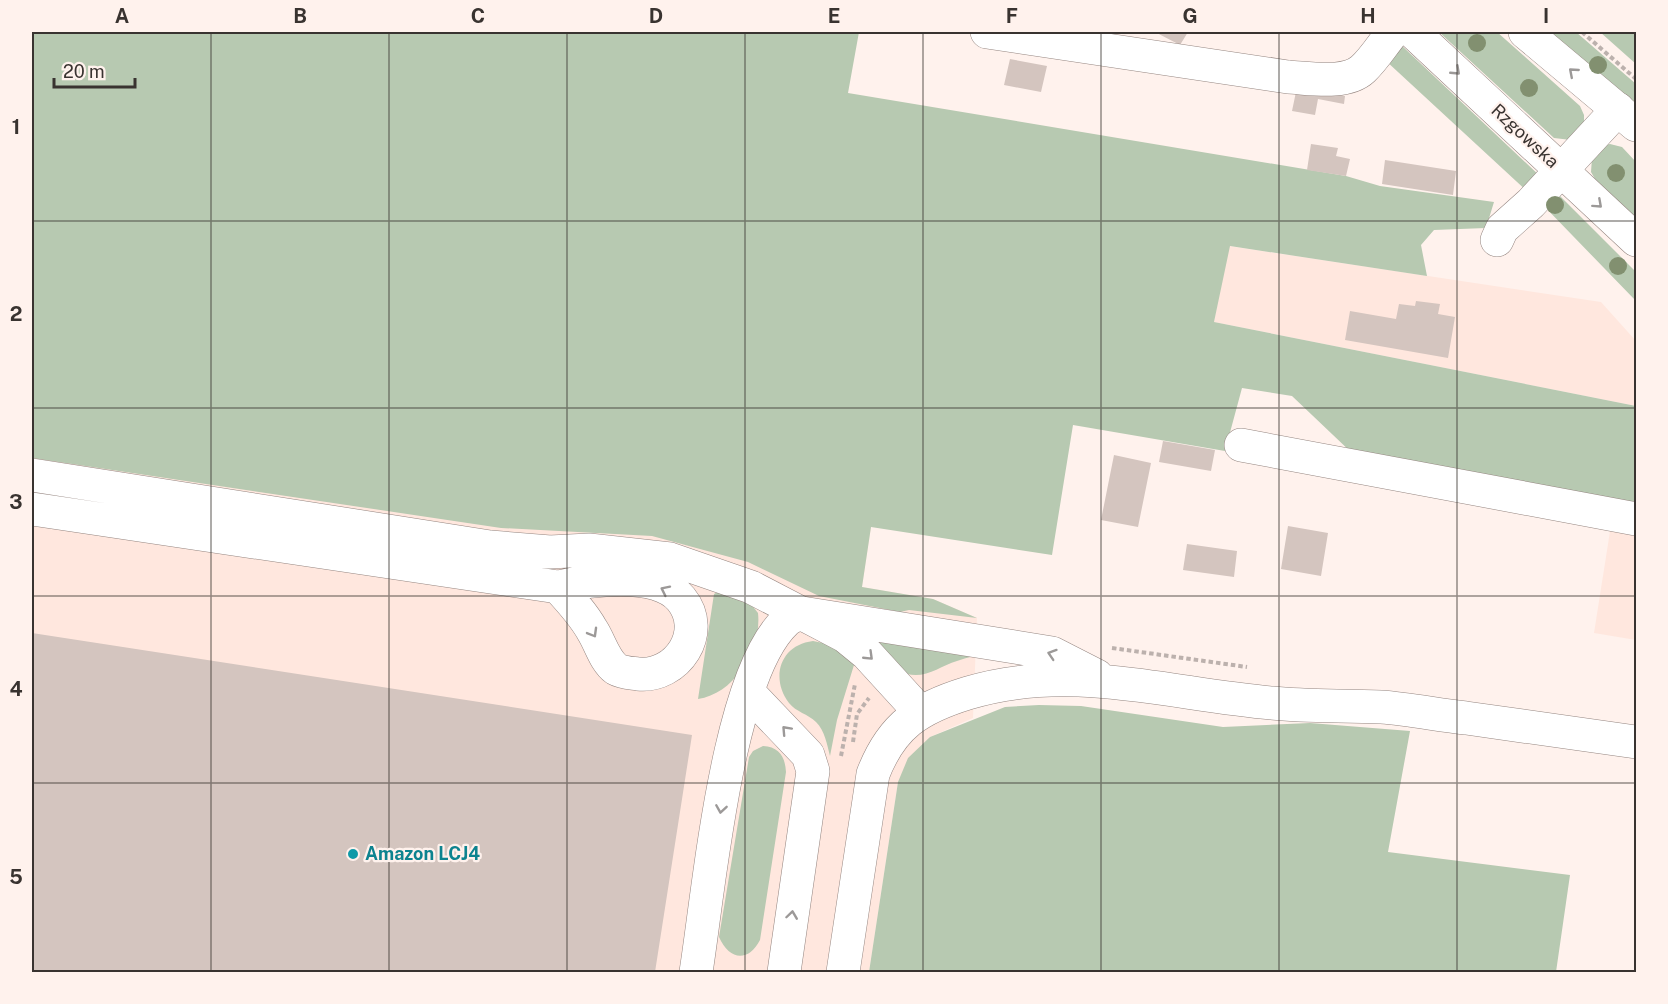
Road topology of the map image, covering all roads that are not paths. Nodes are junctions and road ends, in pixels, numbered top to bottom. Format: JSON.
{"nodes":[{"id":1,"x":987,"y":32,"type":"edge"},
{"id":2,"x":1393,"y":32,"type":"edge"},
{"id":3,"x":1413,"y":32,"type":"edge"},
{"id":4,"x":1525,"y":32,"type":"edge"},
{"id":5,"x":1627,"y":117,"type":"edge"},
{"id":6,"x":1561,"y":170,"type":"junction"},
{"id":7,"x":1497,"y":240,"type":"dead end"},
{"id":8,"x":1636,"y":240,"type":"edge"},
{"id":9,"x":1241,"y":445,"type":"dead end"},
{"id":10,"x":32,"y":475,"type":"edge"},
{"id":11,"x":32,"y":509,"type":"edge"},
{"id":12,"x":1636,"y":519,"type":"edge"},
{"id":13,"x":558,"y":587,"type":"dead end"},
{"id":14,"x":802,"y":613,"type":"junction"},
{"id":15,"x":1104,"y":680,"type":"junction"},
{"id":16,"x":748,"y":692,"type":"junction"},
{"id":17,"x":920,"y":712,"type":"junction"},
{"id":18,"x":1636,"y":742,"type":"edge"},
{"id":19,"x":696,"y":972,"type":"edge"},
{"id":20,"x":784,"y":972,"type":"edge"},
{"id":21,"x":843,"y":972,"type":"edge"}],
"edges":[{"from":1,"to":2,"type":"main road"},
{"from":3,"to":6,"type":"main road","name":"Rzgowska","one_way":true},
{"from":5,"to":4,"type":"main road","one_way":true},
{"from":5,"to":6,"type":"main road"},
{"from":6,"to":7,"type":"main road"},
{"from":6,"to":8,"type":"main road","name":"Rzgowska","one_way":true},
{"from":9,"to":12,"type":"main road"},
{"from":10,"to":14,"type":"main road"},
{"from":11,"to":13,"type":"main road"},
{"from":15,"to":14,"type":"main road","one_way":true},
{"from":14,"to":16,"type":"main road"},
{"from":14,"to":17,"type":"main road","one_way":true},
{"from":15,"to":17,"type":"main road"},
{"from":15,"to":18,"type":"main road"},
{"from":16,"to":19,"type":"main road","one_way":true},
{"from":20,"to":16,"type":"main road","one_way":true},
{"from":17,"to":21,"type":"main road"}]}
